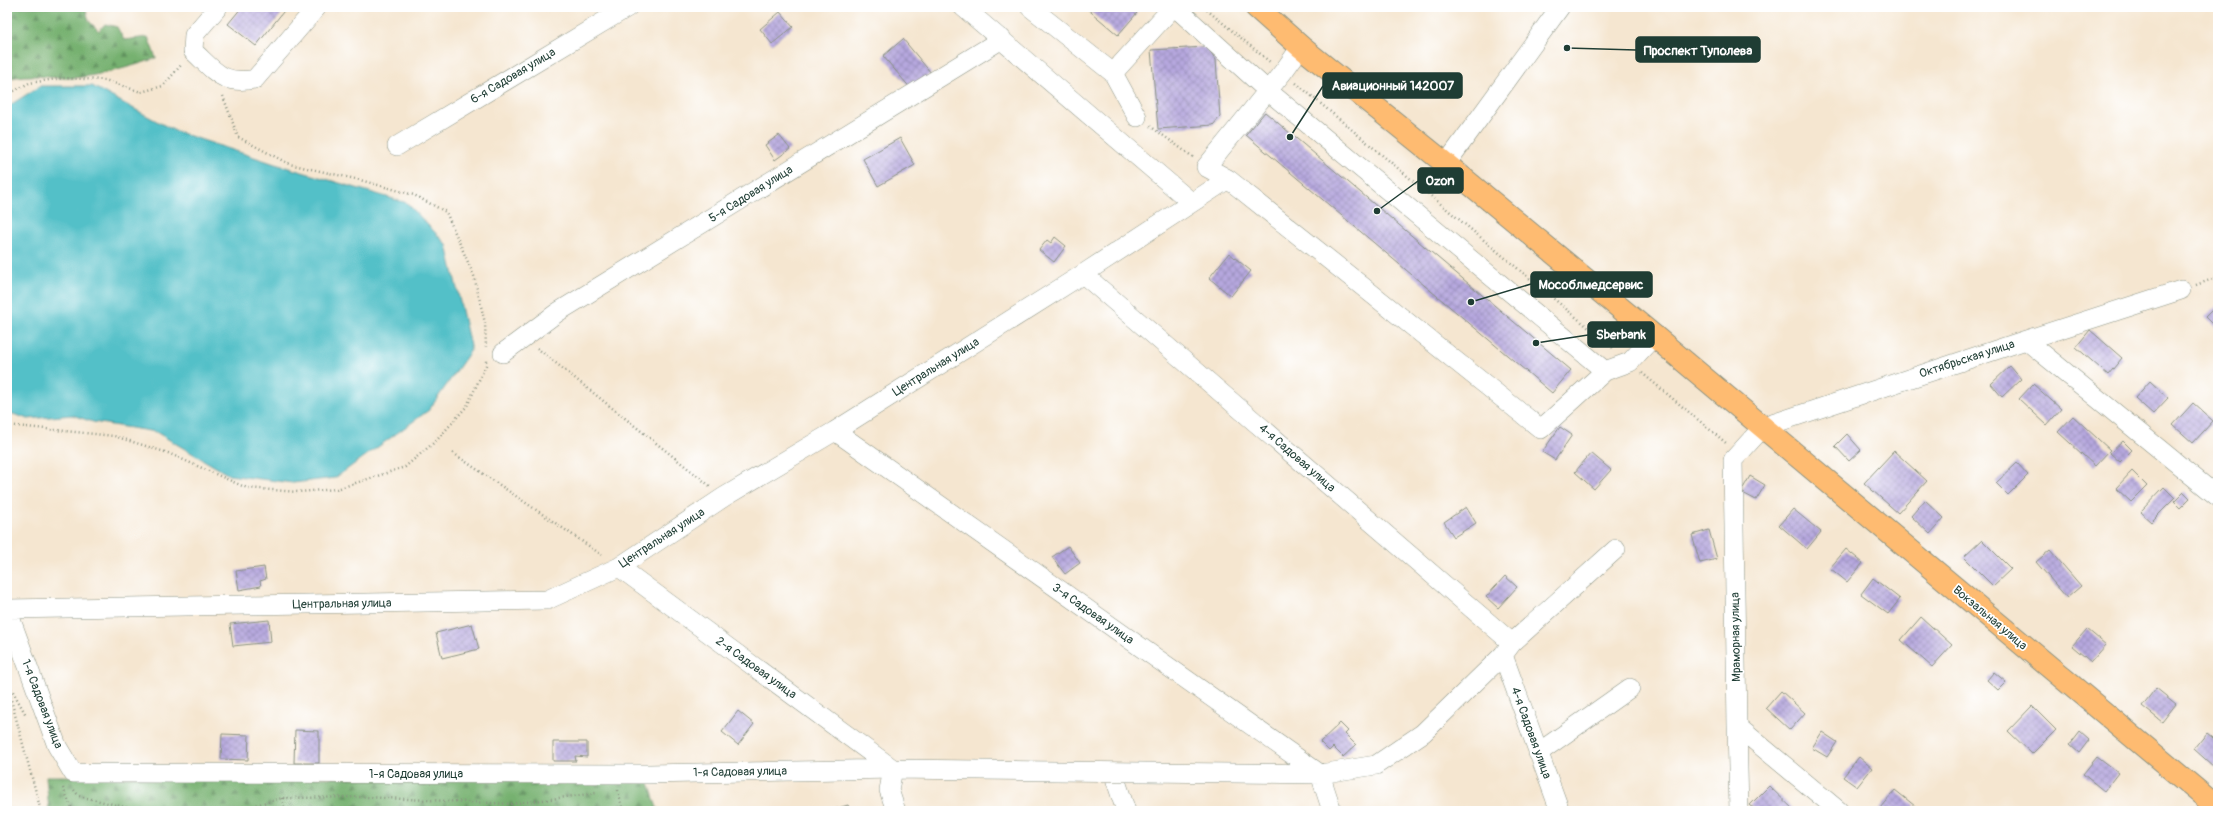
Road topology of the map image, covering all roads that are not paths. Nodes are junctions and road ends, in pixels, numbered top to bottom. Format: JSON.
{"nodes":[{"id":1,"x":218,"y":7,"type":"edge"},
{"id":2,"x":317,"y":7,"type":"edge"},
{"id":3,"x":628,"y":7,"type":"edge"},
{"id":4,"x":963,"y":7,"type":"edge"},
{"id":5,"x":1030,"y":7,"type":"edge"},
{"id":6,"x":1174,"y":7,"type":"edge"},
{"id":7,"x":1256,"y":7,"type":"edge"},
{"id":8,"x":1560,"y":7,"type":"edge"},
{"id":9,"x":1002,"y":39,"type":"junction"},
{"id":10,"x":1301,"y":48,"type":"junction"},
{"id":11,"x":1113,"y":73,"type":"junction"},
{"id":12,"x":1268,"y":92,"type":"junction"},
{"id":13,"x":1137,"y":117,"type":"road end"},
{"id":14,"x":398,"y":146,"type":"dead end"},
{"id":15,"x":1446,"y":164,"type":"junction"},
{"id":16,"x":1228,"y":179,"type":"junction"},
{"id":17,"x":1191,"y":202,"type":"junction"},
{"id":18,"x":1083,"y":274,"type":"junction"},
{"id":19,"x":2181,"y":290,"type":"road end"},
{"id":20,"x":1654,"y":336,"type":"junction"},
{"id":21,"x":2026,"y":340,"type":"junction"},
{"id":22,"x":503,"y":353,"type":"dead end"},
{"id":23,"x":1605,"y":371,"type":"junction"},
{"id":24,"x":1763,"y":427,"type":"junction"},
{"id":25,"x":835,"y":431,"type":"junction"},
{"id":26,"x":2218,"y":497,"type":"edge"},
{"id":27,"x":1616,"y":549,"type":"dead end"},
{"id":28,"x":619,"y":567,"type":"junction"},
{"id":29,"x":7,"y":609,"type":"edge"},
{"id":30,"x":1507,"y":649,"type":"junction"},
{"id":31,"x":1630,"y":688,"type":"dead end"},
{"id":32,"x":1737,"y":726,"type":"junction"},
{"id":33,"x":1538,"y":753,"type":"junction"},
{"id":34,"x":893,"y":769,"type":"junction"},
{"id":35,"x":1113,"y":772,"type":"junction"},
{"id":36,"x":1320,"y":774,"type":"junction"},
{"id":37,"x":2218,"y":808,"type":"edge"},
{"id":38,"x":896,"y":811,"type":"edge"},
{"id":39,"x":1126,"y":811,"type":"edge"},
{"id":40,"x":1332,"y":811,"type":"edge"},
{"id":41,"x":1560,"y":811,"type":"edge"},
{"id":42,"x":1739,"y":811,"type":"edge"},
{"id":43,"x":1839,"y":811,"type":"edge"}],
"edges":[{"from":1,"to":2,"type":"street"},
{"from":3,"to":14,"type":"street","name":"6-я Садовая улица"},
{"from":4,"to":9,"type":"street"},
{"from":5,"to":11,"type":"street"},
{"from":6,"to":11,"type":"street"},
{"from":6,"to":12,"type":"street"},
{"from":7,"to":10,"type":"main road","name":"Вокзальная улица"},
{"from":8,"to":15,"type":"street"},
{"from":9,"to":17,"type":"street"},
{"from":9,"to":22,"type":"street","name":"5-я Садовая улица"},
{"from":10,"to":12,"type":"street"},
{"from":10,"to":15,"type":"main road","name":"Вокзальная улица"},
{"from":11,"to":13,"type":"street"},
{"from":12,"to":16,"type":"street"},
{"from":12,"to":23,"type":"street"},
{"from":15,"to":20,"type":"main road","name":"Вокзальная улица"},
{"from":16,"to":17,"type":"street","name":"Центральная улица"},
{"from":16,"to":23,"type":"street"},
{"from":17,"to":18,"type":"street","name":"Центральная улица"},
{"from":18,"to":25,"type":"street","name":"Центральная улица"},
{"from":18,"to":30,"type":"street","name":"4-я Садовая улица"},
{"from":19,"to":21,"type":"street"},
{"from":20,"to":23,"type":"street"},
{"from":20,"to":24,"type":"main road","name":"Вокзальная улица"},
{"from":21,"to":24,"type":"street","name":"Октябрьская улица"},
{"from":21,"to":26,"type":"street","name":"Октябрьская улица"},
{"from":24,"to":32,"type":"street","name":"Мраморная улица"},
{"from":24,"to":37,"type":"main road","name":"Вокзальная улица"},
{"from":25,"to":28,"type":"street","name":"Центральная улица"},
{"from":25,"to":36,"type":"street","name":"3-я Садовая улица"},
{"from":27,"to":30,"type":"street"},
{"from":28,"to":29,"type":"street","name":"Центральная улица"},
{"from":28,"to":34,"type":"street","name":"2-я Садовая улица"},
{"from":29,"to":34,"type":"street","name":"1-я Садовая улица"},
{"from":30,"to":33,"type":"street","name":"4-я Садовая улица"},
{"from":30,"to":36,"type":"street"},
{"from":31,"to":33,"type":"street"},
{"from":32,"to":42,"type":"street","name":"Мраморная улица"},
{"from":32,"to":43,"type":"street"},
{"from":33,"to":41,"type":"street","name":"4-я Садовая улица"},
{"from":34,"to":35,"type":"street"},
{"from":34,"to":38,"type":"street"},
{"from":35,"to":36,"type":"street"},
{"from":35,"to":39,"type":"street"},
{"from":36,"to":40,"type":"street"}]}
